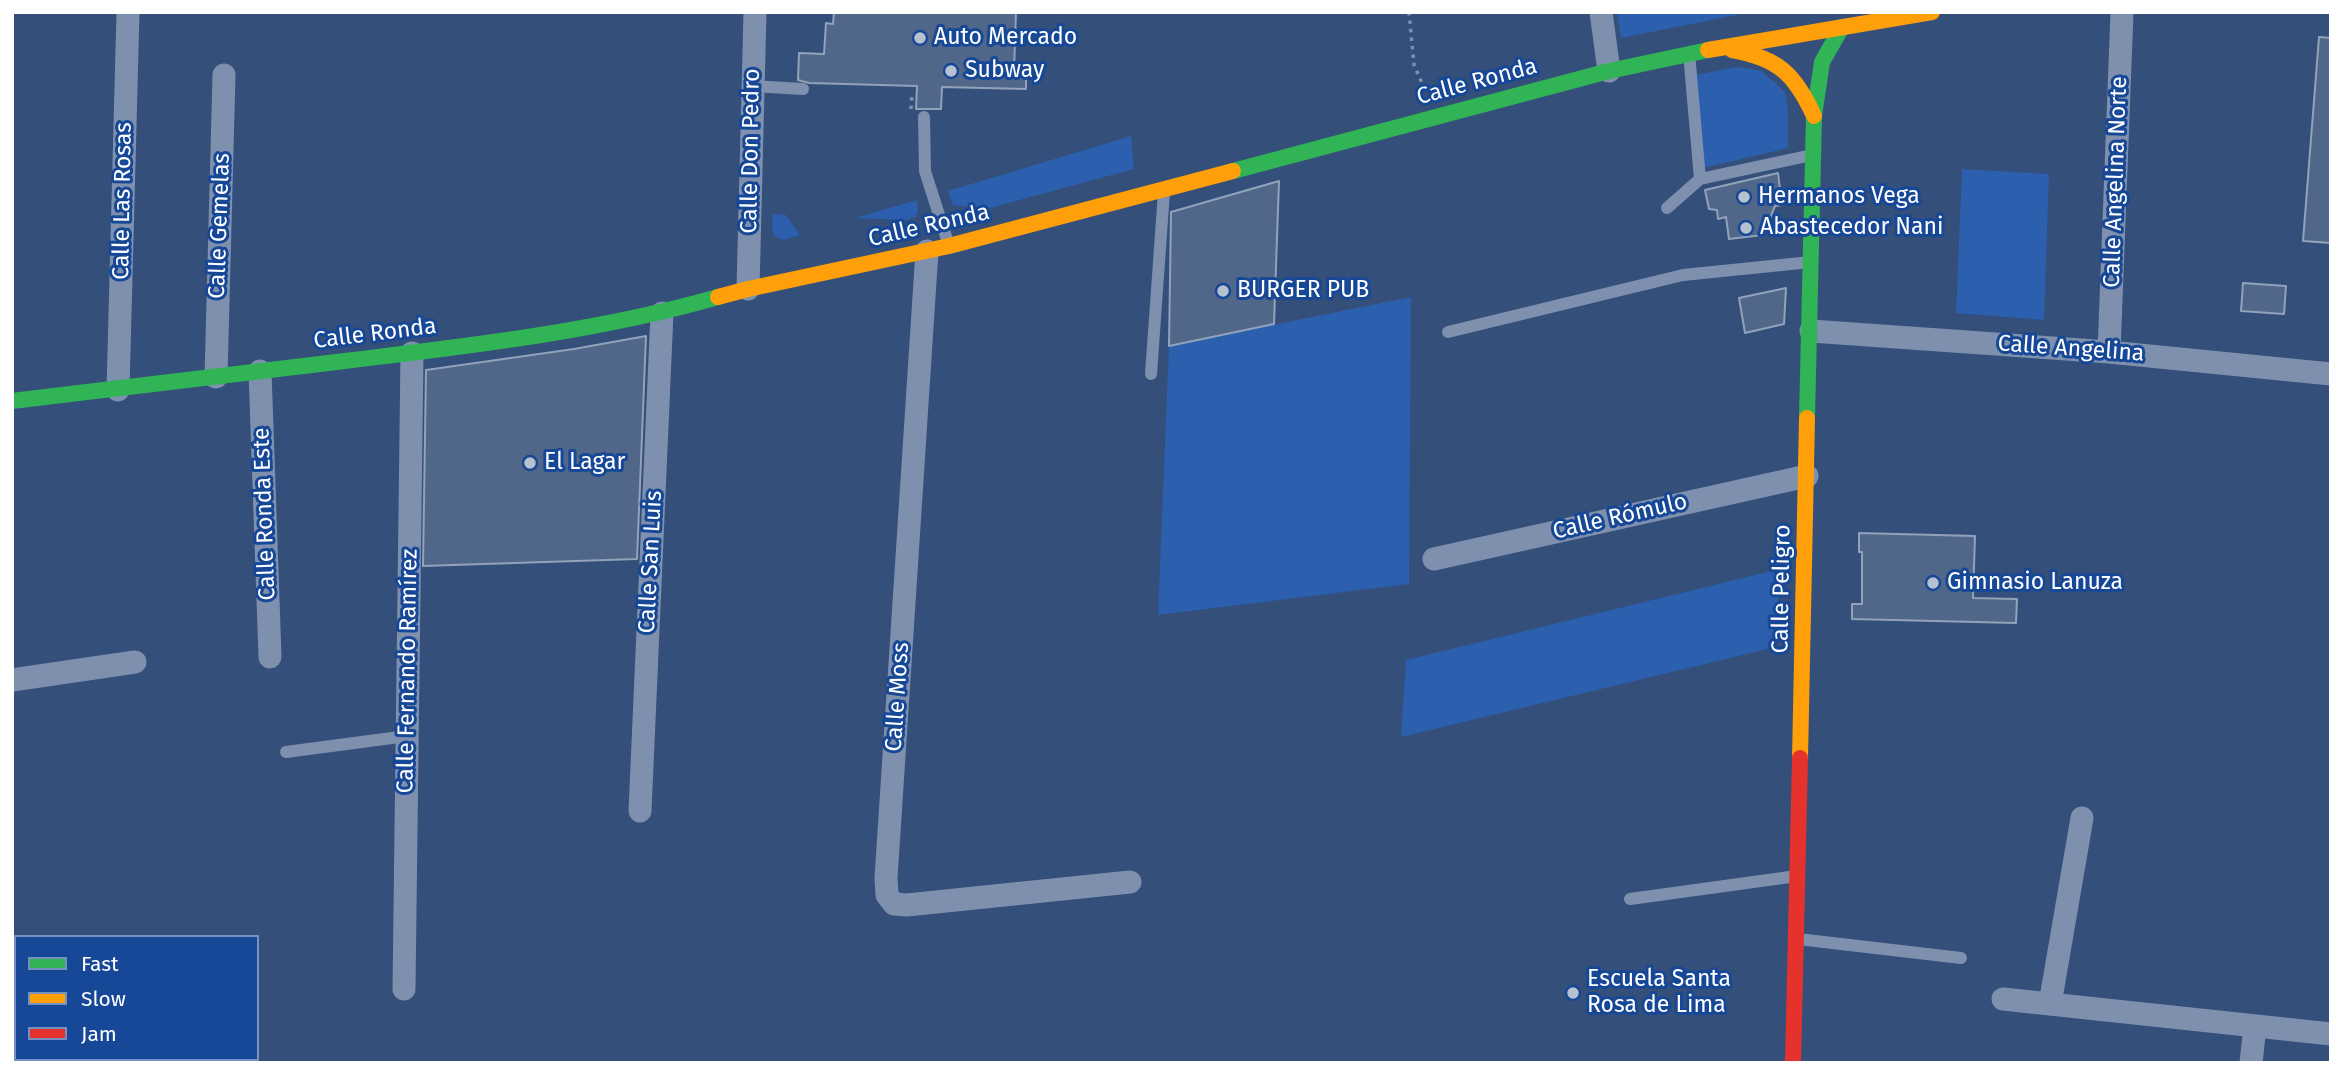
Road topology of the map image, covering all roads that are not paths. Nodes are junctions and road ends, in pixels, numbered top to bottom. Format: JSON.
{"nodes":[{"id":1,"x":128,"y":12,"type":"edge"},
{"id":2,"x":755,"y":12,"type":"edge"},
{"id":3,"x":1601,"y":12,"type":"edge"},
{"id":4,"x":1930,"y":12,"type":"edge"},
{"id":5,"x":2122,"y":12,"type":"edge"},
{"id":6,"x":1842,"y":27,"type":"junction"},
{"id":7,"x":1715,"y":48,"type":"junction"},
{"id":8,"x":1689,"y":53,"type":"junction"},
{"id":9,"x":1609,"y":71,"type":"junction"},
{"id":10,"x":224,"y":75,"type":"dead end"},
{"id":11,"x":752,"y":86,"type":"junction"},
{"id":12,"x":803,"y":89,"type":"dead end"},
{"id":13,"x":1814,"y":116,"type":"junction"},
{"id":14,"x":924,"y":117,"type":"dead end"},
{"id":15,"x":1814,"y":154,"type":"junction"},
{"id":16,"x":1700,"y":179,"type":"junction"},
{"id":17,"x":1165,"y":188,"type":"junction"},
{"id":18,"x":1667,"y":208,"type":"dead end"},
{"id":19,"x":938,"y":248,"type":"junction"},
{"id":20,"x":1811,"y":262,"type":"junction"},
{"id":21,"x":748,"y":289,"type":"junction"},
{"id":22,"x":662,"y":313,"type":"junction"},
{"id":23,"x":1811,"y":331,"type":"junction"},
{"id":24,"x":1448,"y":332,"type":"dead end"},
{"id":25,"x":2109,"y":352,"type":"junction"},
{"id":26,"x":412,"y":353,"type":"junction"},
{"id":27,"x":260,"y":371,"type":"junction"},
{"id":28,"x":1151,"y":374,"type":"dead end"},
{"id":29,"x":2331,"y":374,"type":"edge"},
{"id":30,"x":216,"y":377,"type":"junction"},
{"id":31,"x":118,"y":390,"type":"junction"},
{"id":32,"x":12,"y":401,"type":"edge"},
{"id":33,"x":1807,"y":475,"type":"junction"},
{"id":34,"x":1434,"y":559,"type":"dead end"},
{"id":35,"x":270,"y":657,"type":"dead end"},
{"id":36,"x":135,"y":662,"type":"dead end"},
{"id":37,"x":12,"y":680,"type":"edge"},
{"id":38,"x":407,"y":736,"type":"junction"},
{"id":39,"x":286,"y":752,"type":"dead end"},
{"id":40,"x":640,"y":811,"type":"dead end"},
{"id":41,"x":2082,"y":818,"type":"dead end"},
{"id":42,"x":1797,"y":876,"type":"junction"},
{"id":43,"x":1130,"y":882,"type":"dead end"},
{"id":44,"x":1630,"y":900,"type":"dead end"},
{"id":45,"x":1796,"y":939,"type":"junction"},
{"id":46,"x":1961,"y":958,"type":"dead end"},
{"id":47,"x":404,"y":989,"type":"dead end"},
{"id":48,"x":2003,"y":999,"type":"dead end"},
{"id":49,"x":2050,"y":1004,"type":"junction"},
{"id":50,"x":2255,"y":1026,"type":"junction"},
{"id":51,"x":2331,"y":1034,"type":"edge"},
{"id":52,"x":1793,"y":1063,"type":"edge"},
{"id":53,"x":2251,"y":1063,"type":"edge"}],
"edges":[{"from":1,"to":31,"type":"street","name":"Calle Las Rosas"},
{"from":2,"to":11,"type":"street","name":"Calle Don Pedro"},
{"from":3,"to":9,"type":"street"},
{"from":4,"to":6,"type":"street"},
{"from":5,"to":25,"type":"street","name":"Calle Angelina Norte"},
{"from":6,"to":7,"type":"street","name":"Calle Ronda"},
{"from":6,"to":13,"type":"street","name":"Calle Peligro"},
{"from":7,"to":8,"type":"street","name":"Calle Ronda"},
{"from":7,"to":13,"type":"street","name":"Calle Peligro"},
{"from":8,"to":9,"type":"street","name":"Calle Ronda"},
{"from":8,"to":16,"type":"lane"},
{"from":9,"to":17,"type":"street","name":"Calle Ronda"},
{"from":10,"to":30,"type":"street","name":"Calle Gemelas"},
{"from":11,"to":12,"type":"lane"},
{"from":11,"to":21,"type":"street","name":"Calle Don Pedro"},
{"from":13,"to":15,"type":"street","name":"Calle Peligro"},
{"from":14,"to":19,"type":"lane"},
{"from":15,"to":16,"type":"lane"},
{"from":15,"to":20,"type":"street","name":"Calle Peligro"},
{"from":16,"to":18,"type":"lane"},
{"from":17,"to":19,"type":"street","name":"Calle Ronda"},
{"from":17,"to":28,"type":"lane"},
{"from":19,"to":21,"type":"street","name":"Calle Ronda"},
{"from":19,"to":43,"type":"street","name":"Calle Moss"},
{"from":20,"to":23,"type":"street","name":"Calle Peligro"},
{"from":20,"to":24,"type":"lane"},
{"from":21,"to":22,"type":"street","name":"Calle Ronda"},
{"from":22,"to":26,"type":"street","name":"Calle Ronda"},
{"from":22,"to":40,"type":"street","name":"Calle San Luis"},
{"from":23,"to":25,"type":"street","name":"Calle Angelina"},
{"from":23,"to":33,"type":"street","name":"Calle Peligro"},
{"from":25,"to":29,"type":"street","name":"Calle Angelina"},
{"from":26,"to":27,"type":"street","name":"Calle Ronda"},
{"from":26,"to":38,"type":"street","name":"Calle Fernando Ramírez"},
{"from":27,"to":30,"type":"street","name":"Calle Ronda"},
{"from":27,"to":35,"type":"street","name":"Calle Ronda Este"},
{"from":30,"to":31,"type":"street","name":"Calle Ronda"},
{"from":31,"to":32,"type":"street","name":"Calle Ronda"},
{"from":33,"to":34,"type":"street","name":"Calle Rómulo"},
{"from":33,"to":42,"type":"street","name":"Calle Peligro"},
{"from":36,"to":37,"type":"street"},
{"from":38,"to":39,"type":"lane"},
{"from":38,"to":47,"type":"street","name":"Calle Fernando Ramírez"},
{"from":41,"to":49,"type":"street"},
{"from":42,"to":44,"type":"lane"},
{"from":42,"to":45,"type":"street","name":"Calle Peligro"},
{"from":45,"to":46,"type":"lane"},
{"from":45,"to":52,"type":"street","name":"Calle Peligro"},
{"from":48,"to":49,"type":"street"},
{"from":49,"to":50,"type":"street"},
{"from":50,"to":51,"type":"street"},
{"from":50,"to":53,"type":"street"}]}
